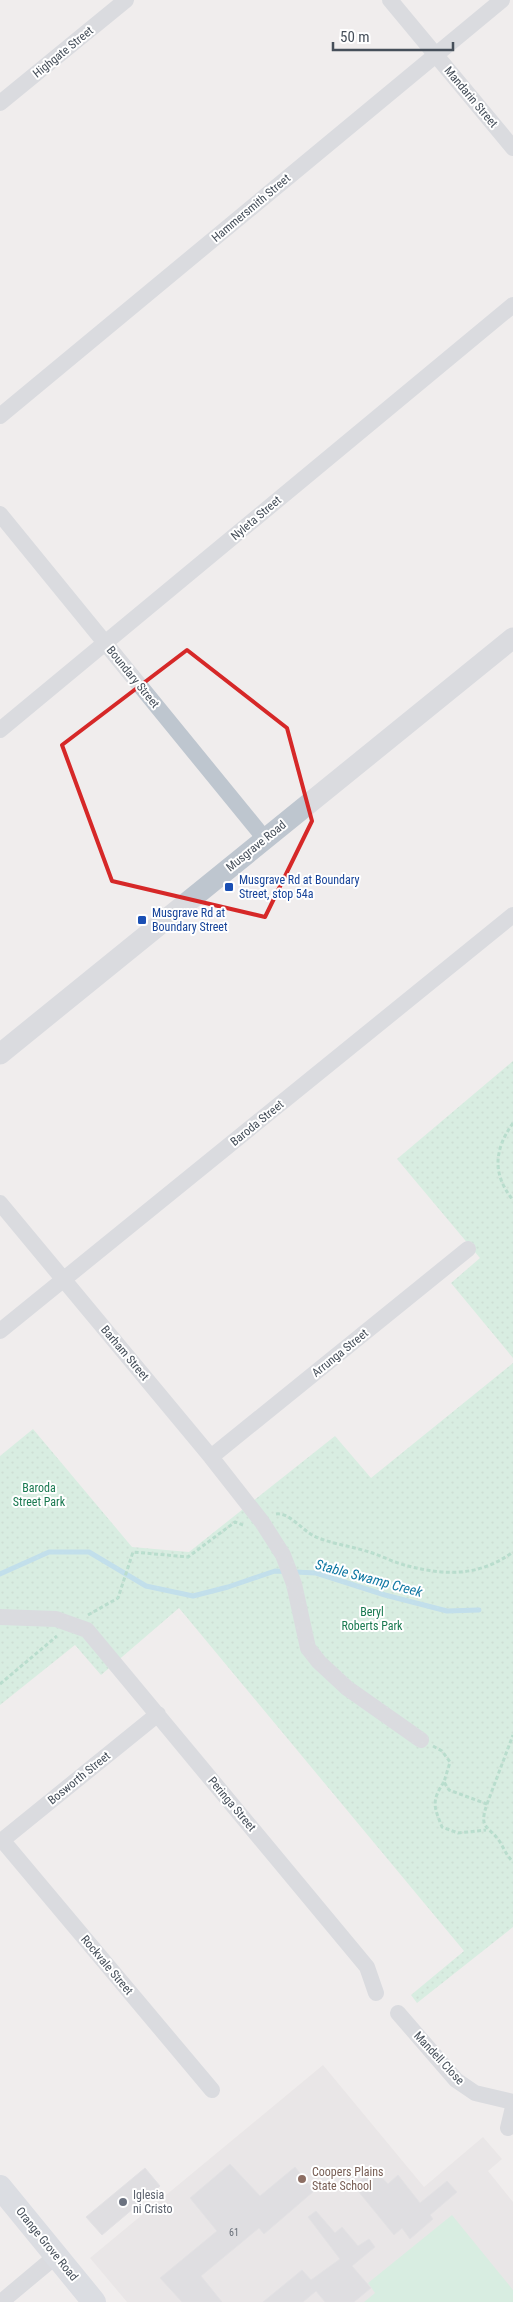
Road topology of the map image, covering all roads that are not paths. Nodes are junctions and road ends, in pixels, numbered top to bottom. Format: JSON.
{"nodes":[{"id":1,"x":126,"y":0,"type":"edge"},
{"id":2,"x":390,"y":0,"type":"edge"},
{"id":3,"x":502,"y":0,"type":"edge"},
{"id":4,"x":436,"y":55,"type":"junction"},
{"id":5,"x":0,"y":103,"type":"edge"},
{"id":6,"x":513,"y":148,"type":"edge"},
{"id":7,"x":513,"y":305,"type":"edge"},
{"id":8,"x":0,"y":416,"type":"edge"},
{"id":9,"x":0,"y":514,"type":"edge"},
{"id":10,"x":513,"y":638,"type":"edge"},
{"id":11,"x":105,"y":643,"type":"junction"},
{"id":12,"x":0,"y":730,"type":"edge"},
{"id":13,"x":266,"y":839,"type":"junction"},
{"id":14,"x":513,"y":915,"type":"edge"},
{"id":15,"x":0,"y":1054,"type":"edge"},
{"id":16,"x":0,"y":1203,"type":"edge"},
{"id":17,"x":468,"y":1249,"type":"dead end"},
{"id":18,"x":64,"y":1279,"type":"junction"},
{"id":19,"x":0,"y":1331,"type":"edge"},
{"id":20,"x":211,"y":1458,"type":"junction"},
{"id":21,"x":0,"y":1617,"type":"edge"},
{"id":22,"x":158,"y":1714,"type":"junction"},
{"id":23,"x":421,"y":1740,"type":"road end"},
{"id":24,"x":1,"y":1841,"type":"edge"},
{"id":25,"x":376,"y":1993,"type":"dead end"},
{"id":26,"x":398,"y":2013,"type":"dead end"},
{"id":27,"x":212,"y":2090,"type":"dead end"},
{"id":28,"x":513,"y":2102,"type":"edge"},
{"id":29,"x":513,"y":2107,"type":"edge"},
{"id":30,"x":508,"y":2128,"type":"dead end"},
{"id":31,"x":0,"y":2187,"type":"edge"},
{"id":32,"x":56,"y":2256,"type":"junction"},
{"id":33,"x":1,"y":2302,"type":"edge"},
{"id":34,"x":94,"y":2302,"type":"edge"}],
"edges":[{"from":1,"to":5,"type":"street","name":"Highgate Street"},
{"from":2,"to":4,"type":"street","name":"Mandarin Street"},
{"from":3,"to":4,"type":"street","name":"Hammersmith Street"},
{"from":4,"to":6,"type":"street","name":"Mandarin Street"},
{"from":4,"to":8,"type":"street","name":"Hammersmith Street"},
{"from":7,"to":11,"type":"street","name":"Nyleta Street"},
{"from":9,"to":11,"type":"street","name":"Boundary Street"},
{"from":10,"to":13,"type":"street","name":"Musgrave Road"},
{"from":11,"to":12,"type":"street","name":"Nyleta Street"},
{"from":11,"to":13,"type":"street","name":"Boundary Street"},
{"from":13,"to":15,"type":"street","name":"Musgrave Road"},
{"from":14,"to":18,"type":"street","name":"Baroda Street"},
{"from":16,"to":18,"type":"street","name":"Barham Street"},
{"from":17,"to":20,"type":"street","name":"Arrunga Street"},
{"from":18,"to":19,"type":"street","name":"Baroda Street"},
{"from":18,"to":20,"type":"street","name":"Barham Street"},
{"from":20,"to":23,"type":"street","name":"Barham Street"},
{"from":21,"to":22,"type":"street","name":"Peringa Street"},
{"from":22,"to":24,"type":"street","name":"Bosworth Street"},
{"from":22,"to":25,"type":"street","name":"Peringa Street"},
{"from":24,"to":27,"type":"street","name":"Rockvale Street"},
{"from":26,"to":28,"type":"street","name":"Mandell Close"},
{"from":29,"to":30,"type":"street"},
{"from":31,"to":32,"type":"main road","name":"Orange Grove Road"},
{"from":32,"to":33,"type":"street"},
{"from":32,"to":34,"type":"main road","name":"Orange Grove Road"}]}
